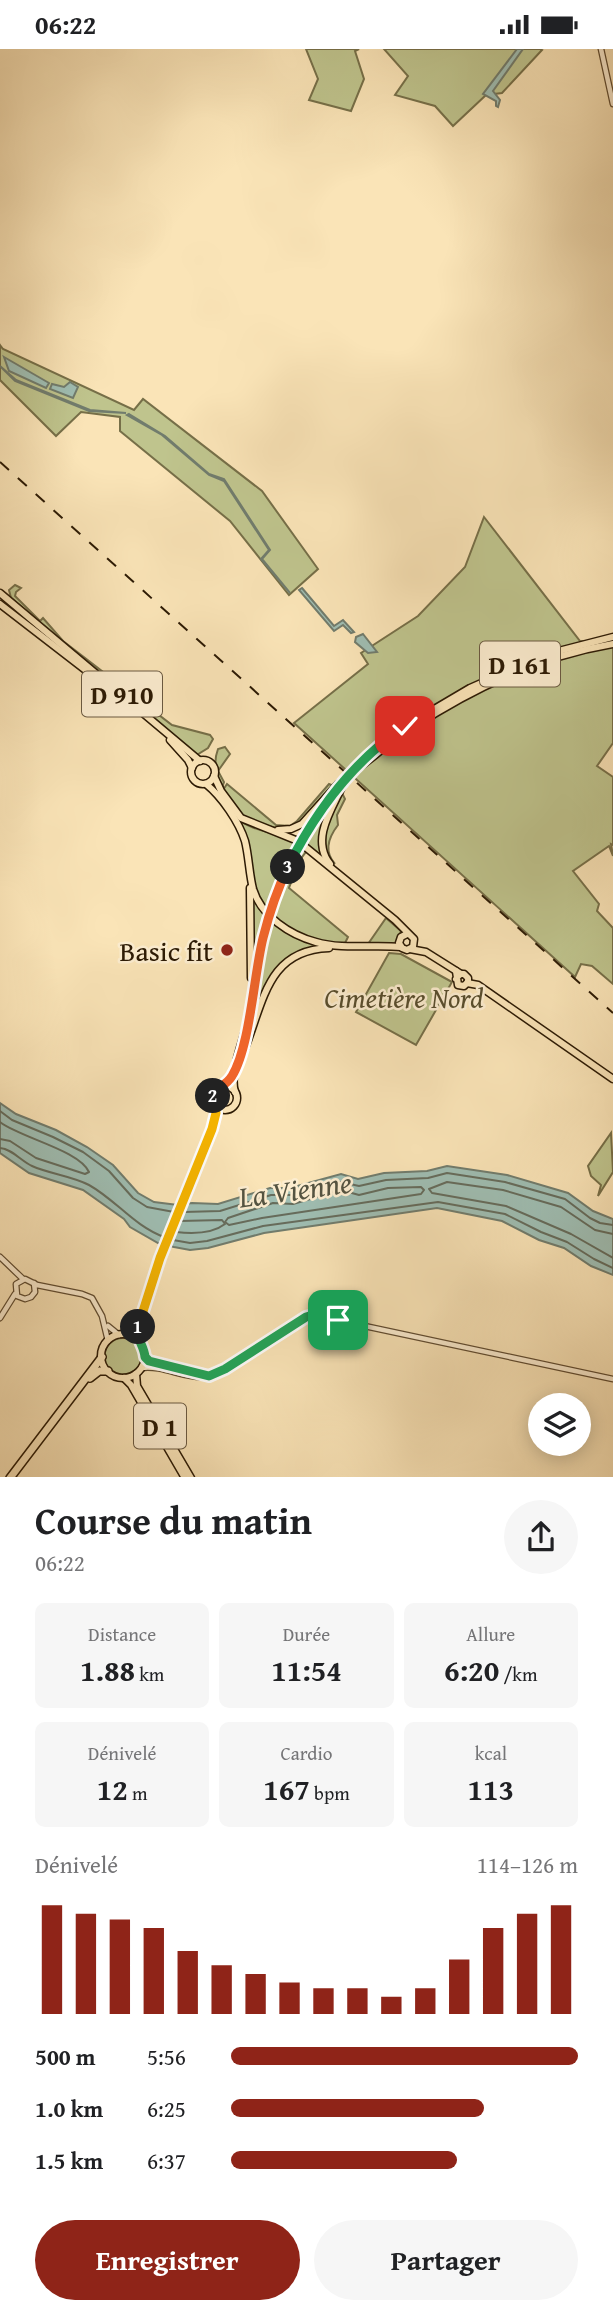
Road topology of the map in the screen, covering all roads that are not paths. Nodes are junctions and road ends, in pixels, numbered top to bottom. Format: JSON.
{"nodes":[{"id":1,"x":601,"y":49,"type":"edge"},
{"id":2,"x":613,"y":104,"type":"edge"},
{"id":3,"x":0,"y":593,"type":"edge"},
{"id":4,"x":0,"y":603,"type":"edge"},
{"id":5,"x":15,"y":605,"type":"junction"},
{"id":6,"x":613,"y":637,"type":"edge"},
{"id":7,"x":613,"y":644,"type":"edge"},
{"id":8,"x":200,"y":761,"type":"junction"},
{"id":9,"x":192,"y":768,"type":"junction"},
{"id":10,"x":214,"y":776,"type":"junction"},
{"id":11,"x":350,"y":776,"type":"junction"},
{"id":12,"x":206,"y":784,"type":"junction"},
{"id":13,"x":263,"y":828,"type":"junction"},
{"id":14,"x":248,"y":855,"type":"junction"},
{"id":15,"x":341,"y":876,"type":"junction"},
{"id":16,"x":407,"y":934,"type":"junction"},
{"id":17,"x":415,"y":941,"type":"junction"},
{"id":18,"x":345,"y":947,"type":"junction"},
{"id":19,"x":401,"y":947,"type":"junction"},
{"id":20,"x":410,"y":949,"type":"junction"},
{"id":21,"x":426,"y":952,"type":"junction"},
{"id":22,"x":250,"y":1007,"type":"junction"},
{"id":23,"x":239,"y":1056,"type":"junction"},
{"id":24,"x":234,"y":1074,"type":"junction"},
{"id":25,"x":613,"y":1077,"type":"edge"},
{"id":26,"x":224,"y":1086,"type":"junction"},
{"id":27,"x":235,"y":1092,"type":"junction"},
{"id":28,"x":215,"y":1105,"type":"junction"},
{"id":29,"x":227,"y":1109,"type":"junction"},
{"id":30,"x":212,"y":1129,"type":"junction"},
{"id":31,"x":0,"y":1257,"type":"edge"},
{"id":32,"x":6,"y":1264,"type":"junction"},
{"id":33,"x":23,"y":1279,"type":"junction"},
{"id":34,"x":153,"y":1280,"type":"junction"},
{"id":35,"x":34,"y":1283,"type":"junction"},
{"id":36,"x":16,"y":1284,"type":"junction"},
{"id":37,"x":55,"y":1288,"type":"junction"},
{"id":38,"x":16,"y":1293,"type":"junction"},
{"id":39,"x":35,"y":1293,"type":"junction"},
{"id":40,"x":22,"y":1299,"type":"junction"},
{"id":41,"x":7,"y":1309,"type":"junction"},
{"id":42,"x":102,"y":1317,"type":"junction"},
{"id":43,"x":0,"y":1318,"type":"edge"},
{"id":44,"x":123,"y":1335,"type":"junction"},
{"id":45,"x":137,"y":1340,"type":"junction"},
{"id":46,"x":108,"y":1341,"type":"junction"},
{"id":47,"x":102,"y":1357,"type":"junction"},
{"id":48,"x":145,"y":1357,"type":"junction"},
{"id":49,"x":107,"y":1371,"type":"junction"},
{"id":50,"x":139,"y":1371,"type":"junction"},
{"id":51,"x":209,"y":1376,"type":"junction"},
{"id":52,"x":124,"y":1378,"type":"junction"},
{"id":53,"x":613,"y":1379,"type":"edge"},
{"id":54,"x":77,"y":1391,"type":"junction"},
{"id":55,"x":11,"y":1477,"type":"edge"},
{"id":56,"x":184,"y":1477,"type":"edge"},
{"id":57,"x":190,"y":1477,"type":"edge"}],
"edges":[{"from":1,"to":2,"type":"street"},
{"from":3,"to":5,"type":"main road","number":"D 910"},
{"from":4,"to":5,"type":"main road"},
{"from":4,"to":9,"type":"main road","number":"D 910"},
{"from":5,"to":8,"type":"main road","number":"D 910"},
{"from":6,"to":11,"type":"main road","number":"D 161"},
{"from":7,"to":11,"type":"main road","number":"D 161"},
{"from":8,"to":9,"type":"main road"},
{"from":8,"to":10,"type":"main road"},
{"from":9,"to":12,"type":"main road"},
{"from":10,"to":12,"type":"main road"},
{"from":10,"to":13,"type":"main road"},
{"from":11,"to":13,"type":"main road"},
{"from":11,"to":15,"type":"main road"},
{"from":11,"to":22,"type":"main road","number":"D 161","bridge":true},
{"from":12,"to":14,"type":"main road"},
{"from":13,"to":15,"type":"main road"},
{"from":14,"to":18,"type":"main road"},
{"from":14,"to":22,"type":"main road"},
{"from":15,"to":16,"type":"main road"},
{"from":16,"to":17,"type":"main road"},
{"from":16,"to":19,"type":"main road"},
{"from":17,"to":20,"type":"main road"},
{"from":17,"to":21,"type":"main road"},
{"from":18,"to":19,"type":"main road"},
{"from":18,"to":23,"type":"main road"},
{"from":19,"to":20,"type":"main road"},
{"from":20,"to":21,"type":"main road"},
{"from":21,"to":25,"type":"main road"},
{"from":22,"to":23,"type":"main road","number":"D 161"},
{"from":23,"to":24,"type":"main road","number":"D 161"},
{"from":24,"to":26,"type":"main road","number":"D 161"},
{"from":24,"to":27,"type":"main road","number":"D 161"},
{"from":26,"to":27,"type":"main road"},
{"from":26,"to":28,"type":"main road"},
{"from":27,"to":29,"type":"main road"},
{"from":28,"to":29,"type":"main road"},
{"from":28,"to":30,"type":"main road"},
{"from":29,"to":30,"type":"main road"},
{"from":30,"to":34,"type":"main road"},
{"from":31,"to":32,"type":"street"},
{"from":32,"to":33,"type":"street"},
{"from":32,"to":36,"type":"street"},
{"from":33,"to":35,"type":"street"},
{"from":33,"to":36,"type":"street"},
{"from":34,"to":44,"type":"main road"},
{"from":34,"to":45,"type":"main road"},
{"from":35,"to":37,"type":"street"},
{"from":35,"to":39,"type":"street"},
{"from":36,"to":38,"type":"street"},
{"from":37,"to":39,"type":"street"},
{"from":37,"to":42,"type":"street"},
{"from":38,"to":40,"type":"street"},
{"from":38,"to":41,"type":"street"},
{"from":39,"to":40,"type":"street"},
{"from":40,"to":41,"type":"street"},
{"from":41,"to":43,"type":"street"},
{"from":42,"to":44,"type":"street"},
{"from":42,"to":46,"type":"street"},
{"from":44,"to":45,"type":"main road"},
{"from":44,"to":46,"type":"main road"},
{"from":45,"to":48,"type":"main road"},
{"from":46,"to":47,"type":"main road"},
{"from":47,"to":49,"type":"main road"},
{"from":47,"to":54,"type":"highway"},
{"from":48,"to":50,"type":"main road"},
{"from":48,"to":51,"type":"street"},
{"from":49,"to":52,"type":"main road"},
{"from":49,"to":54,"type":"highway"},
{"from":50,"to":51,"type":"street"},
{"from":50,"to":52,"type":"main road"},
{"from":50,"to":57,"type":"main road","number":"D 1"},
{"from":51,"to":53,"type":"street"},
{"from":52,"to":56,"type":"main road","number":"D 1"},
{"from":54,"to":55,"type":"highway"}]}
